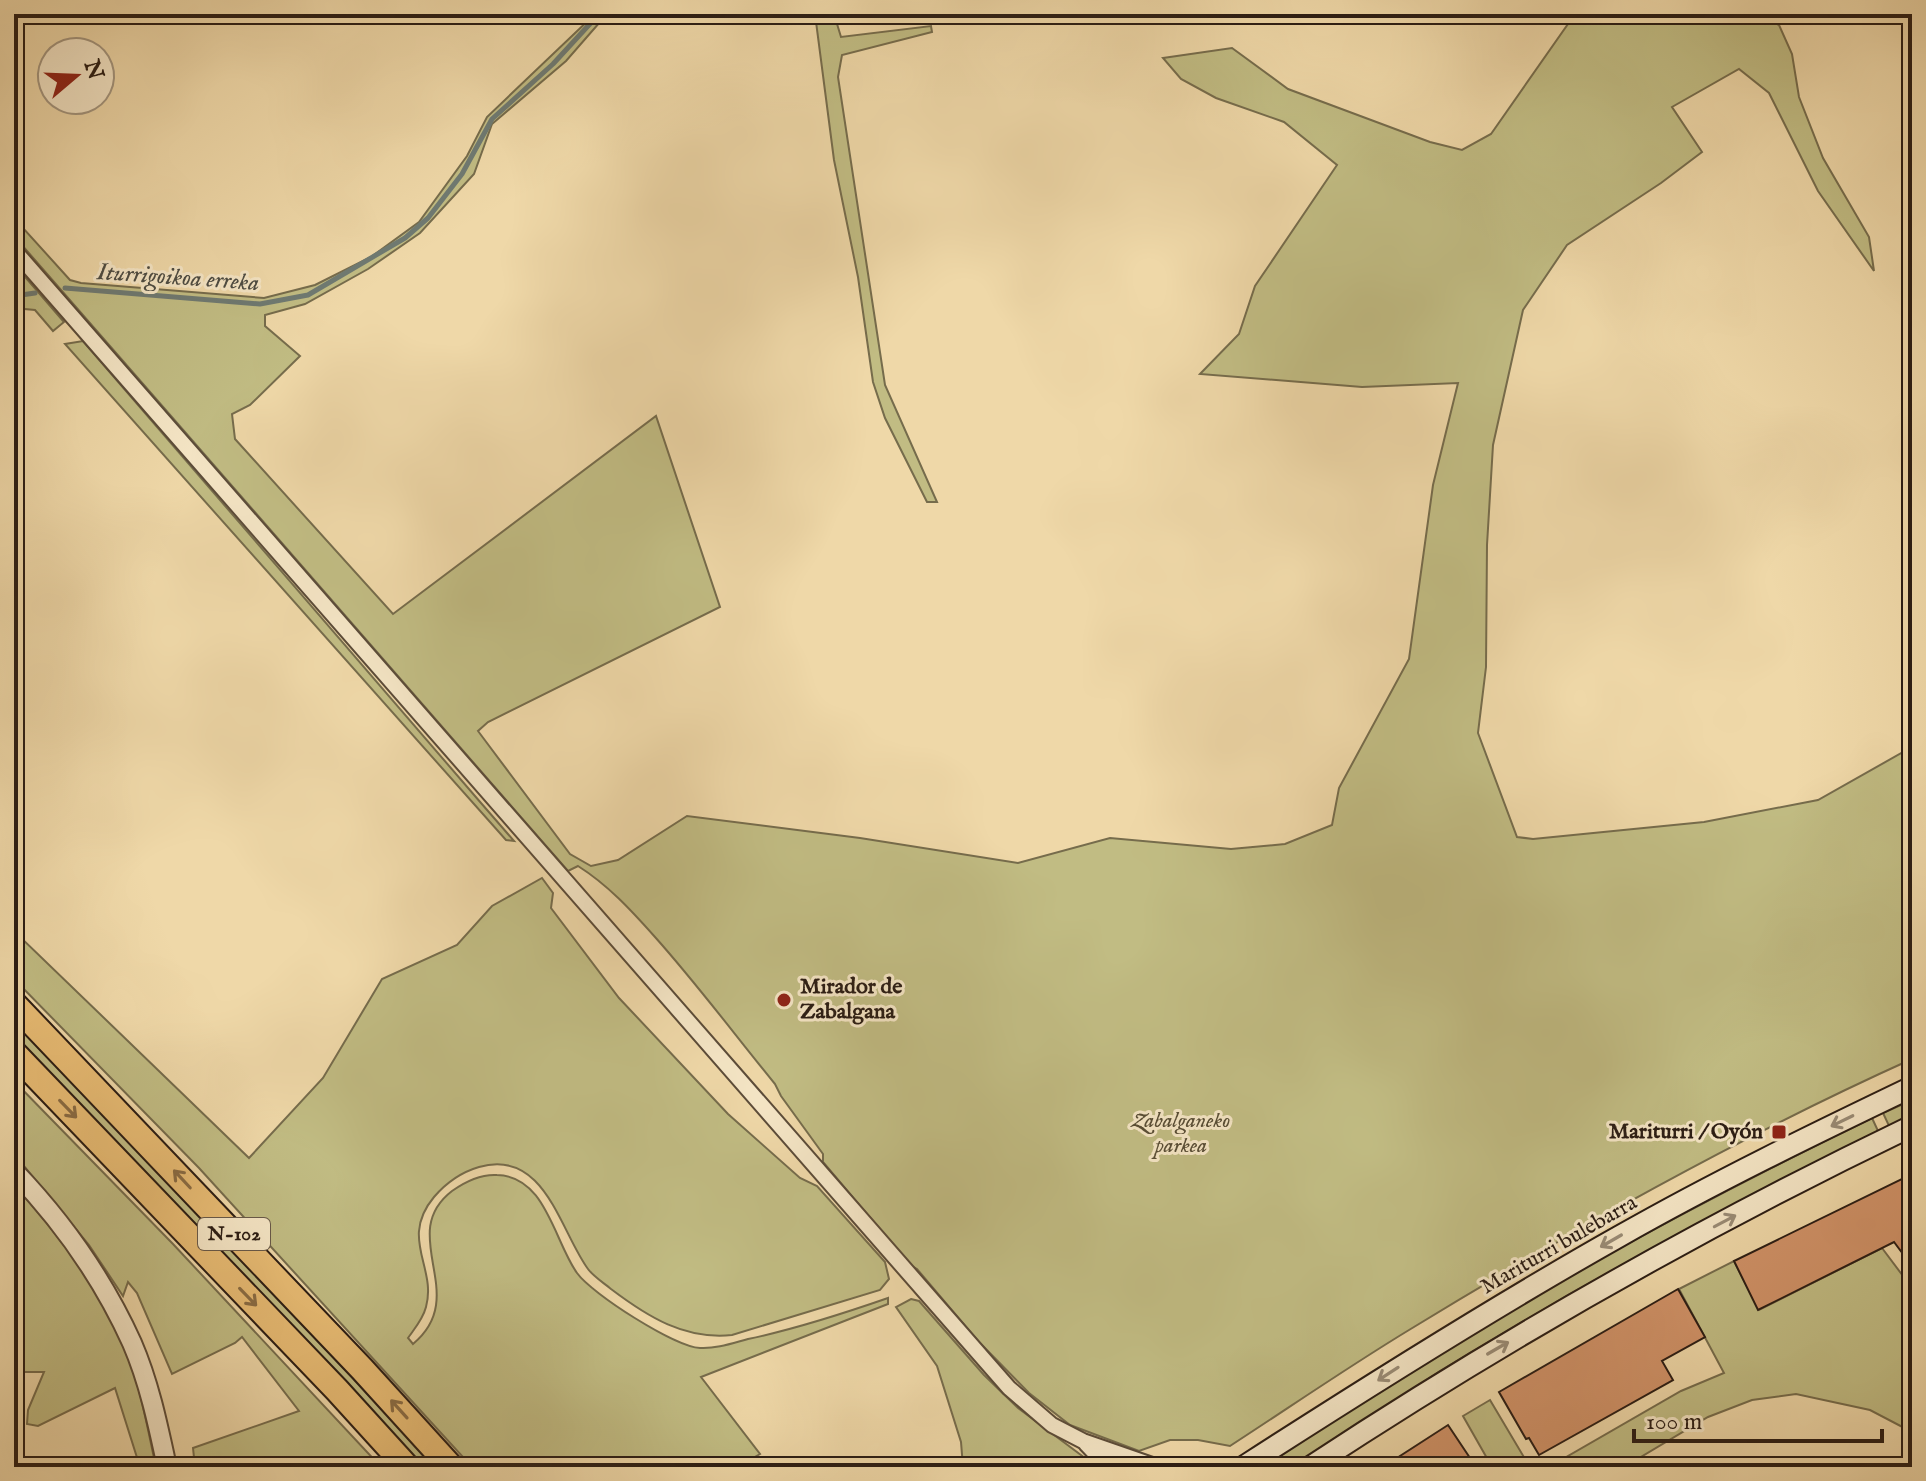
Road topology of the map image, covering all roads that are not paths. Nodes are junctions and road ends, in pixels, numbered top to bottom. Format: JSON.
{"nodes":[{"id":1,"x":14,"y":250,"type":"edge"},
{"id":2,"x":14,"y":1004,"type":"edge"},
{"id":3,"x":14,"y":1053,"type":"edge"},
{"id":4,"x":1912,"y":1087,"type":"edge"},
{"id":5,"x":1912,"y":1126,"type":"edge"},
{"id":6,"x":14,"y":1171,"type":"edge"},
{"id":7,"x":1083,"y":1441,"type":"junction"},
{"id":8,"x":167,"y":1467,"type":"edge"},
{"id":9,"x":407,"y":1467,"type":"edge"},
{"id":10,"x":451,"y":1467,"type":"edge"},
{"id":11,"x":1108,"y":1467,"type":"edge"},
{"id":12,"x":1158,"y":1467,"type":"edge"},
{"id":13,"x":1243,"y":1467,"type":"edge"},
{"id":14,"x":1310,"y":1467,"type":"edge"}],
"edges":[{"from":1,"to":7,"type":"street"},
{"from":10,"to":2,"type":"highway","number":"N-102","one_way":true},
{"from":3,"to":9,"type":"highway","number":"N-102","one_way":true},
{"from":4,"to":13,"type":"main road","name":"Mariturri bulebarra","one_way":true},
{"from":14,"to":5,"type":"main road","one_way":true},
{"from":6,"to":8,"type":"street"},
{"from":7,"to":11,"type":"street"},
{"from":7,"to":12,"type":"street"}]}
